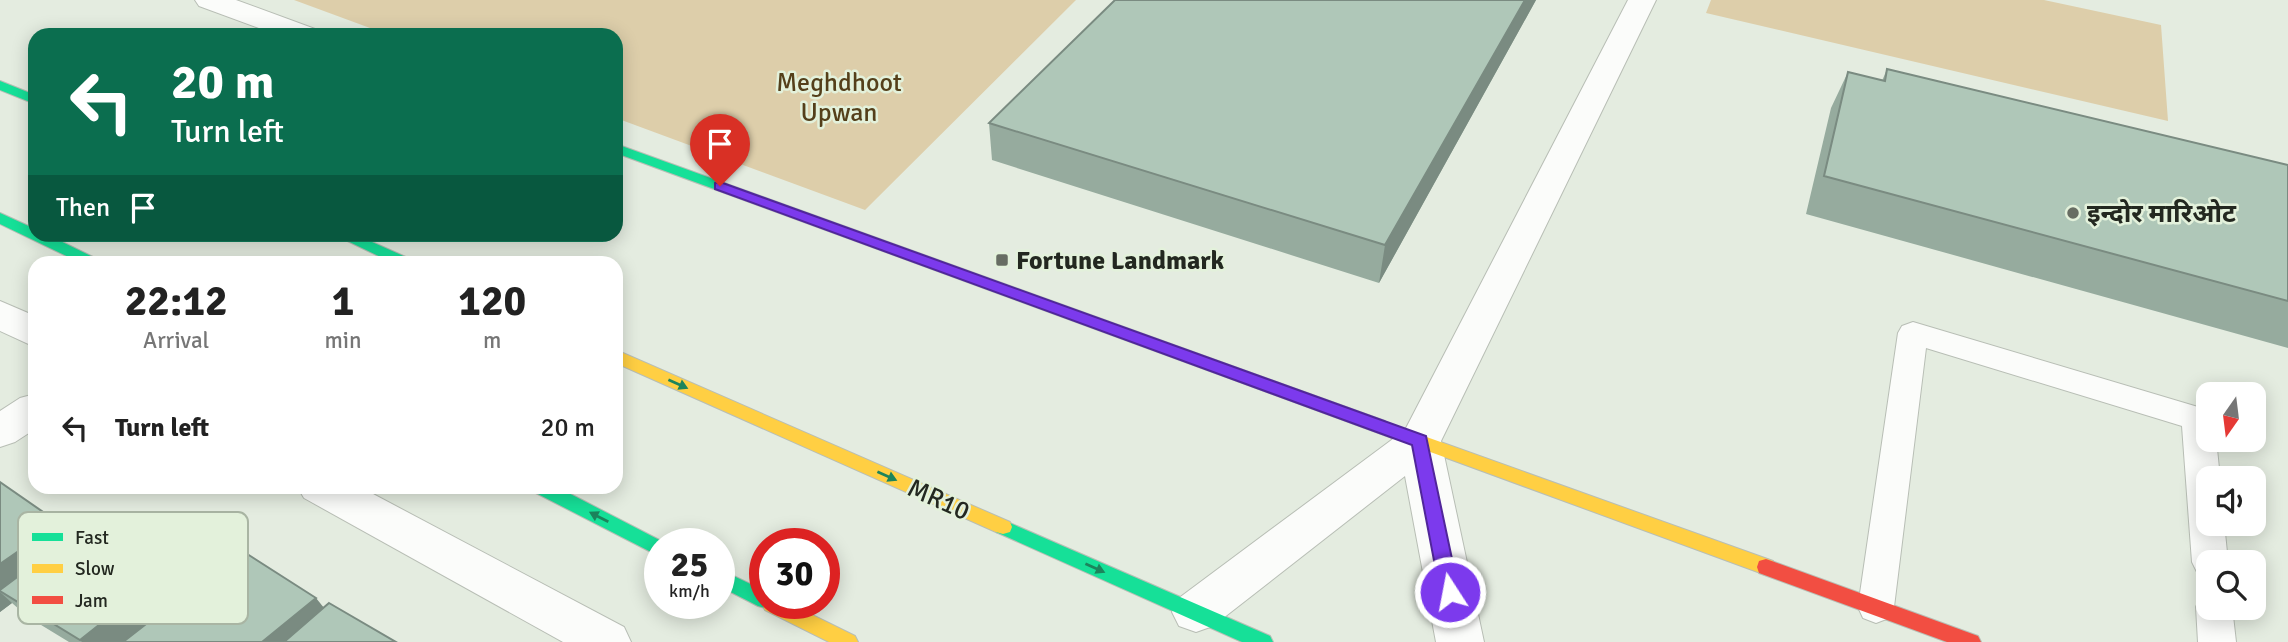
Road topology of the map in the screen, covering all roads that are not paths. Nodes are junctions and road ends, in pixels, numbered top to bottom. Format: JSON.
{"nodes":[{"id":1,"x":209,"y":0,"type":"edge"},
{"id":2,"x":1642,"y":0,"type":"edge"},
{"id":3,"x":286,"y":28,"type":"edge"},
{"id":4,"x":0,"y":85,"type":"edge"},
{"id":5,"x":28,"y":97,"type":"edge"},
{"id":6,"x":623,"y":151,"type":"edge"},
{"id":7,"x":0,"y":218,"type":"edge"},
{"id":8,"x":28,"y":232,"type":"edge"},
{"id":9,"x":49,"y":242,"type":"edge"},
{"id":10,"x":358,"y":242,"type":"edge"},
{"id":11,"x":77,"y":256,"type":"edge"},
{"id":12,"x":390,"y":256,"type":"edge"},
{"id":13,"x":0,"y":314,"type":"edge"},
{"id":14,"x":28,"y":329,"type":"edge"},
{"id":15,"x":623,"y":359,"type":"edge"},
{"id":16,"x":28,"y":413,"type":"edge"},
{"id":17,"x":0,"y":431,"type":"edge"},
{"id":18,"x":1420,"y":441,"type":"junction"},
{"id":19,"x":334,"y":494,"type":"edge"},
{"id":20,"x":554,"y":494,"type":"edge"},
{"id":21,"x":644,"y":540,"type":"edge"},
{"id":22,"x":2209,"y":550,"type":"edge"},
{"id":23,"x":1876,"y":607,"type":"junction"},
{"id":24,"x":1196,"y":612,"type":"junction"},
{"id":25,"x":802,"y":619,"type":"edge"},
{"id":26,"x":2215,"y":620,"type":"edge"},
{"id":27,"x":607,"y":642,"type":"edge"},
{"id":28,"x":849,"y":642,"type":"edge"},
{"id":29,"x":1263,"y":642,"type":"edge"},
{"id":30,"x":1460,"y":642,"type":"edge"},
{"id":31,"x":1971,"y":642,"type":"edge"},
{"id":32,"x":2217,"y":642,"type":"edge"}],
"edges":[{"from":1,"to":3,"type":"street"},
{"from":2,"to":18,"type":"street"},
{"from":4,"to":5,"type":"street"},
{"from":6,"to":18,"type":"street"},
{"from":7,"to":8,"type":"street"},
{"from":9,"to":11,"type":"street"},
{"from":10,"to":12,"type":"street"},
{"from":13,"to":14,"type":"street"},
{"from":15,"to":24,"type":"street","name":"MR10","one_way":true},
{"from":16,"to":17,"type":"street"},
{"from":18,"to":23,"type":"street"},
{"from":18,"to":24,"type":"street"},
{"from":18,"to":30,"type":"street"},
{"from":19,"to":27,"type":"street"},
{"from":21,"to":20,"type":"street","one_way":true},
{"from":22,"to":23,"type":"lane"},
{"from":23,"to":31,"type":"street"},
{"from":24,"to":29,"type":"street","name":"MR10"},
{"from":25,"to":28,"type":"street"},
{"from":26,"to":32,"type":"lane"}]}
